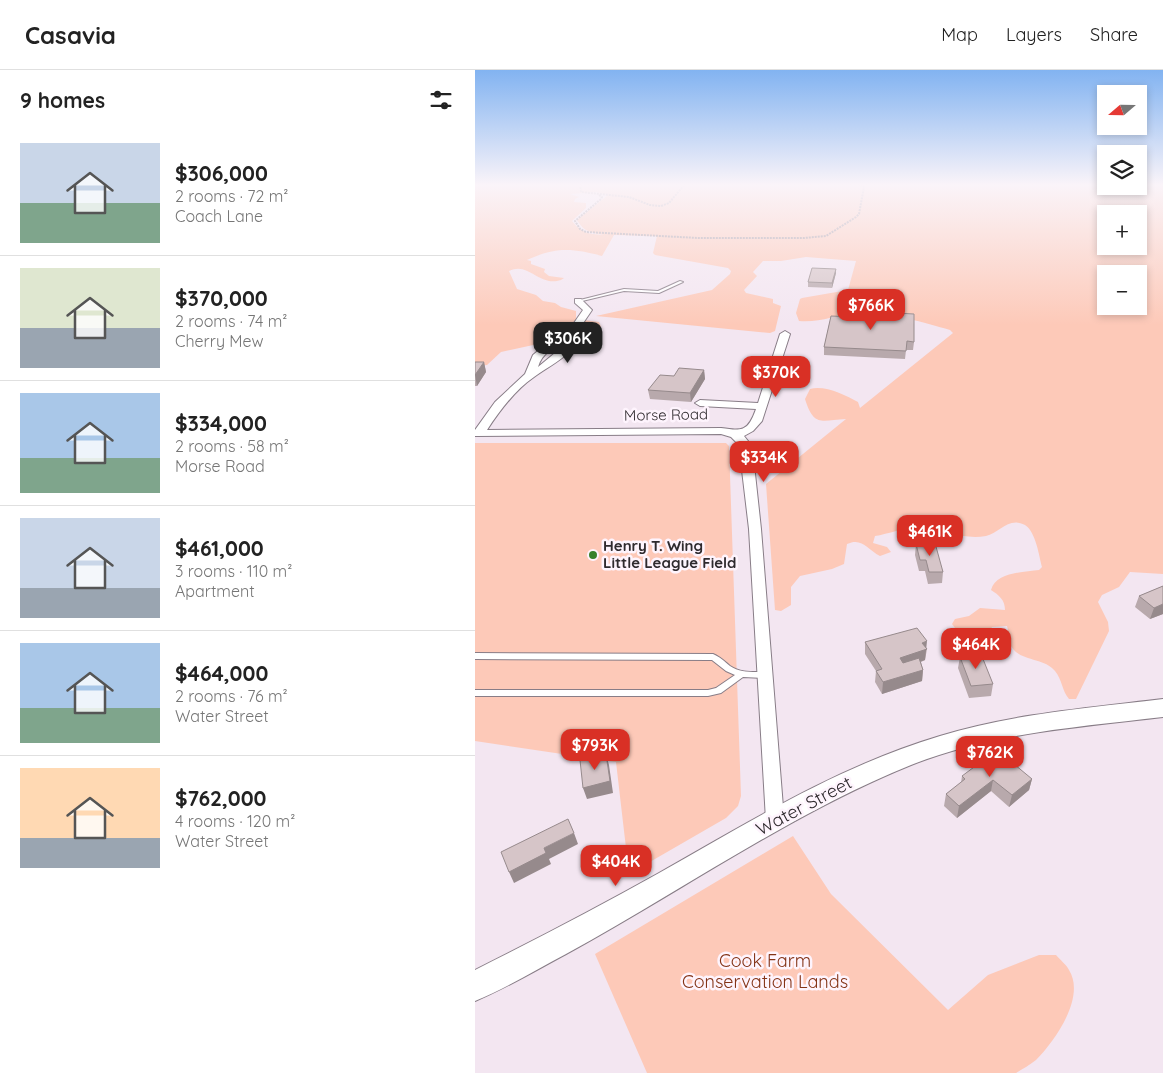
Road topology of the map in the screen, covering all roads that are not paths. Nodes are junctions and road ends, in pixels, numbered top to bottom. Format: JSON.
{"nodes":[{"id":1,"x":681,"y":282,"type":"dead end"},
{"id":2,"x":578,"y":301,"type":"joint"},
{"id":3,"x":785,"y":334,"type":"dead end"},
{"id":4,"x":570,"y":335,"type":"junction"},
{"id":5,"x":530,"y":375,"type":"junction"},
{"id":6,"x":700,"y":403,"type":"dead end"},
{"id":7,"x":761,"y":406,"type":"junction"},
{"id":8,"x":477,"y":433,"type":"edge"},
{"id":9,"x":737,"y":435,"type":"junction"},
{"id":10,"x":475,"y":656,"type":"edge"},
{"id":11,"x":741,"y":675,"type":"junction"},
{"id":12,"x":765,"y":675,"type":"junction"},
{"id":13,"x":475,"y":693,"type":"edge"},
{"id":14,"x":1163,"y":708,"type":"edge"},
{"id":15,"x":775,"y":820,"type":"junction"},
{"id":16,"x":475,"y":986,"type":"edge"}],
"edges":[{"from":1,"to":2,"type":"lane"},
{"from":2,"to":4,"type":"street"},
{"from":3,"to":7,"type":"street"},
{"from":4,"to":5,"type":"street"},
{"from":4,"to":5,"type":"street"},
{"from":5,"to":8,"type":"street"},
{"from":6,"to":7,"type":"street"},
{"from":7,"to":9,"type":"street"},
{"from":8,"to":9,"type":"street","name":"Morse Road"},
{"from":9,"to":12,"type":"street"},
{"from":10,"to":11,"type":"lane"},
{"from":11,"to":12,"type":"lane"},
{"from":11,"to":13,"type":"lane"},
{"from":12,"to":15,"type":"street"},
{"from":14,"to":15,"type":"main road","name":"Water Street"},
{"from":15,"to":16,"type":"main road","name":"Water Street"}]}
